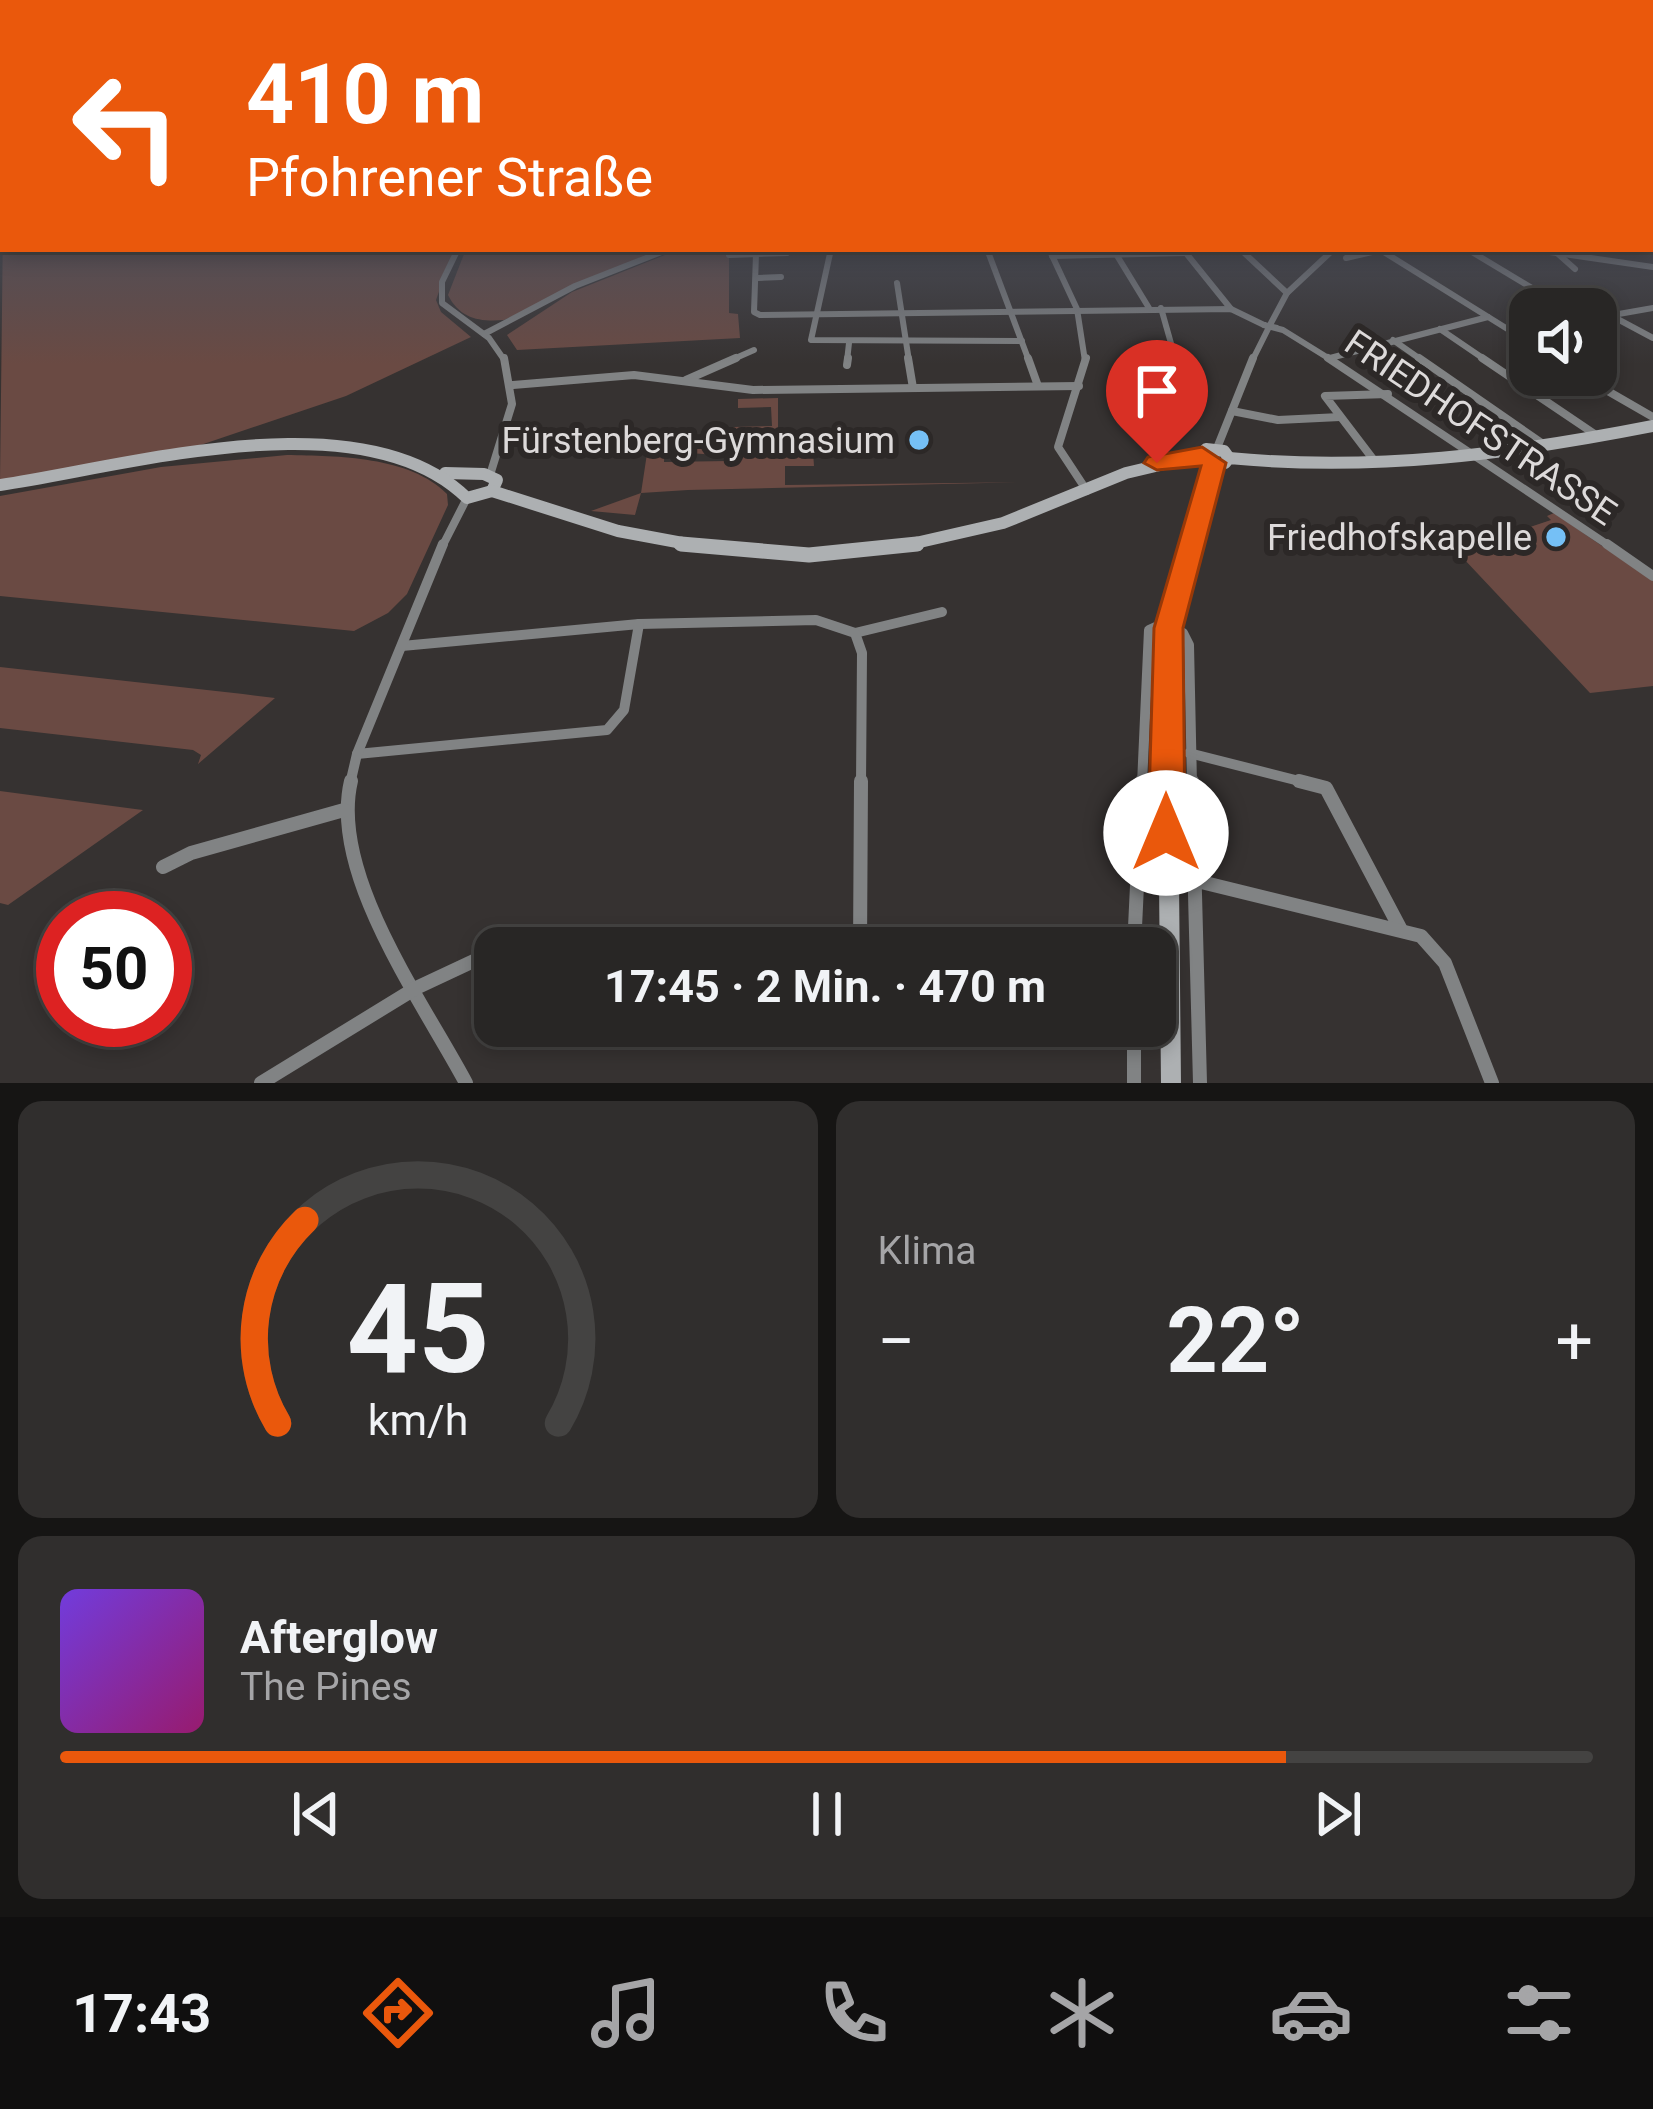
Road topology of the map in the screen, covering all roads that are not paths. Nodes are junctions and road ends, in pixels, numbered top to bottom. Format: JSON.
{"nodes":[{"id":1,"x":451,"y":263,"type":"edge"},
{"id":2,"x":635,"y":263,"type":"edge"},
{"id":3,"x":757,"y":263,"type":"edge"},
{"id":4,"x":828,"y":263,"type":"edge"},
{"id":5,"x":993,"y":263,"type":"edge"},
{"id":6,"x":1056,"y":263,"type":"edge"},
{"id":7,"x":1122,"y":263,"type":"edge"},
{"id":8,"x":1194,"y":263,"type":"edge"},
{"id":9,"x":1252,"y":263,"type":"edge"},
{"id":10,"x":1317,"y":263,"type":"edge"},
{"id":11,"x":1402,"y":263,"type":"edge"},
{"id":12,"x":1490,"y":263,"type":"edge"},
{"id":13,"x":1568,"y":263,"type":"edge"},
{"id":14,"x":1575,"y":269,"type":"dead end"},
{"id":15,"x":781,"y":277,"type":"dead end"},
{"id":16,"x":758,"y":278,"type":"junction"},
{"id":17,"x":897,"y":283,"type":"dead end"},
{"id":18,"x":1532,"y":288,"type":"edge"},
{"id":19,"x":1287,"y":293,"type":"junction"},
{"id":20,"x":1149,"y":308,"type":"junction"},
{"id":21,"x":1161,"y":308,"type":"junction"},
{"id":22,"x":1653,"y":308,"type":"edge"},
{"id":23,"x":1012,"y":309,"type":"junction"},
{"id":24,"x":1077,"y":309,"type":"junction"},
{"id":25,"x":1231,"y":309,"type":"junction"},
{"id":26,"x":902,"y":311,"type":"junction"},
{"id":27,"x":817,"y":313,"type":"junction"},
{"id":28,"x":1617,"y":315,"type":"edge"},
{"id":29,"x":1488,"y":316,"type":"junction"},
{"id":30,"x":1617,"y":320,"type":"edge"},
{"id":31,"x":1270,"y":326,"type":"junction"},
{"id":32,"x":1440,"y":329,"type":"junction"},
{"id":33,"x":1509,"y":330,"type":"edge"},
{"id":34,"x":484,"y":334,"type":"junction"},
{"id":35,"x":1653,"y":338,"type":"edge"},
{"id":36,"x":1393,"y":340,"type":"junction"},
{"id":37,"x":1022,"y":341,"type":"junction"},
{"id":38,"x":907,"y":342,"type":"junction"},
{"id":39,"x":849,"y":343,"type":"junction"},
{"id":40,"x":754,"y":350,"type":"dead end"},
{"id":41,"x":1330,"y":358,"type":"junction"},
{"id":42,"x":847,"y":365,"type":"dead end"},
{"id":43,"x":1178,"y":366,"type":"dead end"},
{"id":44,"x":686,"y":380,"type":"junction"},
{"id":45,"x":513,"y":385,"type":"junction"},
{"id":46,"x":1038,"y":386,"type":"junction"},
{"id":47,"x":1079,"y":386,"type":"junction"},
{"id":48,"x":913,"y":388,"type":"junction"},
{"id":49,"x":1388,"y":394,"type":"junction"},
{"id":50,"x":1616,"y":396,"type":"edge"},
{"id":51,"x":1232,"y":411,"type":"junction"},
{"id":52,"x":1340,"y":417,"type":"junction"},
{"id":53,"x":1653,"y":417,"type":"edge"},
{"id":54,"x":1653,"y":426,"type":"edge"},
{"id":55,"x":1599,"y":436,"type":"junction"},
{"id":56,"x":1547,"y":447,"type":"junction"},
{"id":57,"x":1216,"y":456,"type":"junction"},
{"id":58,"x":1479,"y":461,"type":"junction"},
{"id":59,"x":1380,"y":467,"type":"junction"},
{"id":60,"x":439,"y":472,"type":"junction"},
{"id":61,"x":490,"y":475,"type":"junction"},
{"id":62,"x":472,"y":476,"type":"junction"},
{"id":63,"x":0,"y":485,"type":"edge"},
{"id":64,"x":492,"y":491,"type":"junction"},
{"id":65,"x":1087,"y":491,"type":"junction"},
{"id":66,"x":463,"y":493,"type":"junction"},
{"id":67,"x":1653,"y":575,"type":"edge"},
{"id":68,"x":942,"y":612,"type":"dead end"},
{"id":69,"x":639,"y":624,"type":"junction"},
{"id":70,"x":1168,"y":628,"type":"junction"},
{"id":71,"x":855,"y":633,"type":"junction"},
{"id":72,"x":402,"y":646,"type":"junction"},
{"id":73,"x":1189,"y":753,"type":"junction"},
{"id":74,"x":357,"y":754,"type":"junction"},
{"id":75,"x":344,"y":809,"type":"junction"},
{"id":76,"x":164,"y":867,"type":"dead end"},
{"id":77,"x":1192,"y":880,"type":"junction"},
{"id":78,"x":860,"y":927,"type":"edge"},
{"id":79,"x":1135,"y":927,"type":"edge"},
{"id":80,"x":1162,"y":927,"type":"edge"},
{"id":81,"x":1401,"y":929,"type":"junction"},
{"id":82,"x":474,"y":961,"type":"edge"},
{"id":83,"x":416,"y":988,"type":"junction"},
{"id":84,"x":1134,"y":1047,"type":"edge"},
{"id":85,"x":1168,"y":1047,"type":"edge"},
{"id":86,"x":261,"y":1083,"type":"edge"},
{"id":87,"x":466,"y":1083,"type":"edge"},
{"id":88,"x":1134,"y":1083,"type":"edge"},
{"id":89,"x":1171,"y":1083,"type":"edge"},
{"id":90,"x":1200,"y":1083,"type":"edge"},
{"id":91,"x":1492,"y":1083,"type":"edge"}],
"edges":[{"from":1,"to":34,"type":"street"},
{"from":2,"to":34,"type":"street"},
{"from":3,"to":16,"type":"street"},
{"from":4,"to":27,"type":"street"},
{"from":5,"to":23,"type":"street"},
{"from":6,"to":24,"type":"street"},
{"from":7,"to":20,"type":"street"},
{"from":8,"to":25,"type":"street"},
{"from":9,"to":19,"type":"street"},
{"from":10,"to":19,"type":"street"},
{"from":11,"to":29,"type":"street"},
{"from":12,"to":18,"type":"street"},
{"from":13,"to":14,"type":"street"},
{"from":15,"to":16,"type":"street"},
{"from":16,"to":27,"type":"street"},
{"from":17,"to":26,"type":"street"},
{"from":19,"to":31,"type":"street"},
{"from":20,"to":21,"type":"street"},
{"from":20,"to":24,"type":"street"},
{"from":21,"to":25,"type":"street"},
{"from":21,"to":43,"type":"street"},
{"from":22,"to":28,"type":"street"},
{"from":23,"to":24,"type":"street"},
{"from":23,"to":26,"type":"street"},
{"from":23,"to":37,"type":"street"},
{"from":24,"to":47,"type":"street"},
{"from":25,"to":31,"type":"street","name":"FRIEDHOFSTRASSE"},
{"from":26,"to":27,"type":"street"},
{"from":26,"to":38,"type":"street"},
{"from":27,"to":39,"type":"street"},
{"from":29,"to":32,"type":"street"},
{"from":29,"to":33,"type":"street"},
{"from":30,"to":35,"type":"street"},
{"from":31,"to":41,"type":"street","name":"FRIEDHOFSTRASSE"},
{"from":31,"to":51,"type":"street"},
{"from":32,"to":36,"type":"street"},
{"from":32,"to":55,"type":"street"},
{"from":34,"to":45,"type":"street"},
{"from":36,"to":41,"type":"street"},
{"from":36,"to":56,"type":"street"},
{"from":37,"to":38,"type":"street"},
{"from":37,"to":46,"type":"street"},
{"from":38,"to":39,"type":"street"},
{"from":38,"to":48,"type":"street"},
{"from":39,"to":42,"type":"street"},
{"from":40,"to":44,"type":"street"},
{"from":41,"to":49,"type":"street","name":"FRIEDHOFSTRASSE"},
{"from":44,"to":45,"type":"street"},
{"from":44,"to":48,"type":"street"},
{"from":45,"to":61,"type":"street"},
{"from":46,"to":47,"type":"street"},
{"from":46,"to":48,"type":"street"},
{"from":47,"to":65,"type":"street"},
{"from":49,"to":52,"type":"street"},
{"from":49,"to":58,"type":"street","name":"FRIEDHOFSTRASSE"},
{"from":50,"to":53,"type":"street"},
{"from":51,"to":52,"type":"street"},
{"from":51,"to":57,"type":"street"},
{"from":52,"to":59,"type":"street"},
{"from":54,"to":55,"type":"main road"},
{"from":55,"to":56,"type":"main road"},
{"from":56,"to":58,"type":"main road"},
{"from":57,"to":59,"type":"main road"},
{"from":57,"to":65,"type":"main road"},
{"from":57,"to":70,"type":"main road"},
{"from":58,"to":59,"type":"main road"},
{"from":58,"to":67,"type":"street","name":"FRIEDHOFSTRASSE"},
{"from":60,"to":62,"type":"main road"},
{"from":60,"to":63,"type":"main road"},
{"from":60,"to":66,"type":"main road"},
{"from":61,"to":62,"type":"main road"},
{"from":61,"to":64,"type":"main road"},
{"from":62,"to":66,"type":"main road"},
{"from":64,"to":65,"type":"main road"},
{"from":64,"to":66,"type":"main road"},
{"from":66,"to":72,"type":"street"},
{"from":68,"to":71,"type":"street"},
{"from":69,"to":71,"type":"street"},
{"from":69,"to":72,"type":"street"},
{"from":69,"to":74,"type":"street"},
{"from":70,"to":73,"type":"street"},
{"from":70,"to":79,"type":"street"},
{"from":70,"to":80,"type":"main road"},
{"from":71,"to":78,"type":"street"},
{"from":72,"to":74,"type":"street"},
{"from":73,"to":77,"type":"street"},
{"from":73,"to":81,"type":"street"},
{"from":74,"to":75,"type":"street"},
{"from":75,"to":76,"type":"street"},
{"from":75,"to":83,"type":"street"},
{"from":77,"to":81,"type":"street"},
{"from":77,"to":90,"type":"street"},
{"from":81,"to":91,"type":"street"},
{"from":82,"to":83,"type":"street"},
{"from":83,"to":86,"type":"street"},
{"from":83,"to":87,"type":"street"},
{"from":84,"to":88,"type":"street"},
{"from":85,"to":89,"type":"main road"}]}
